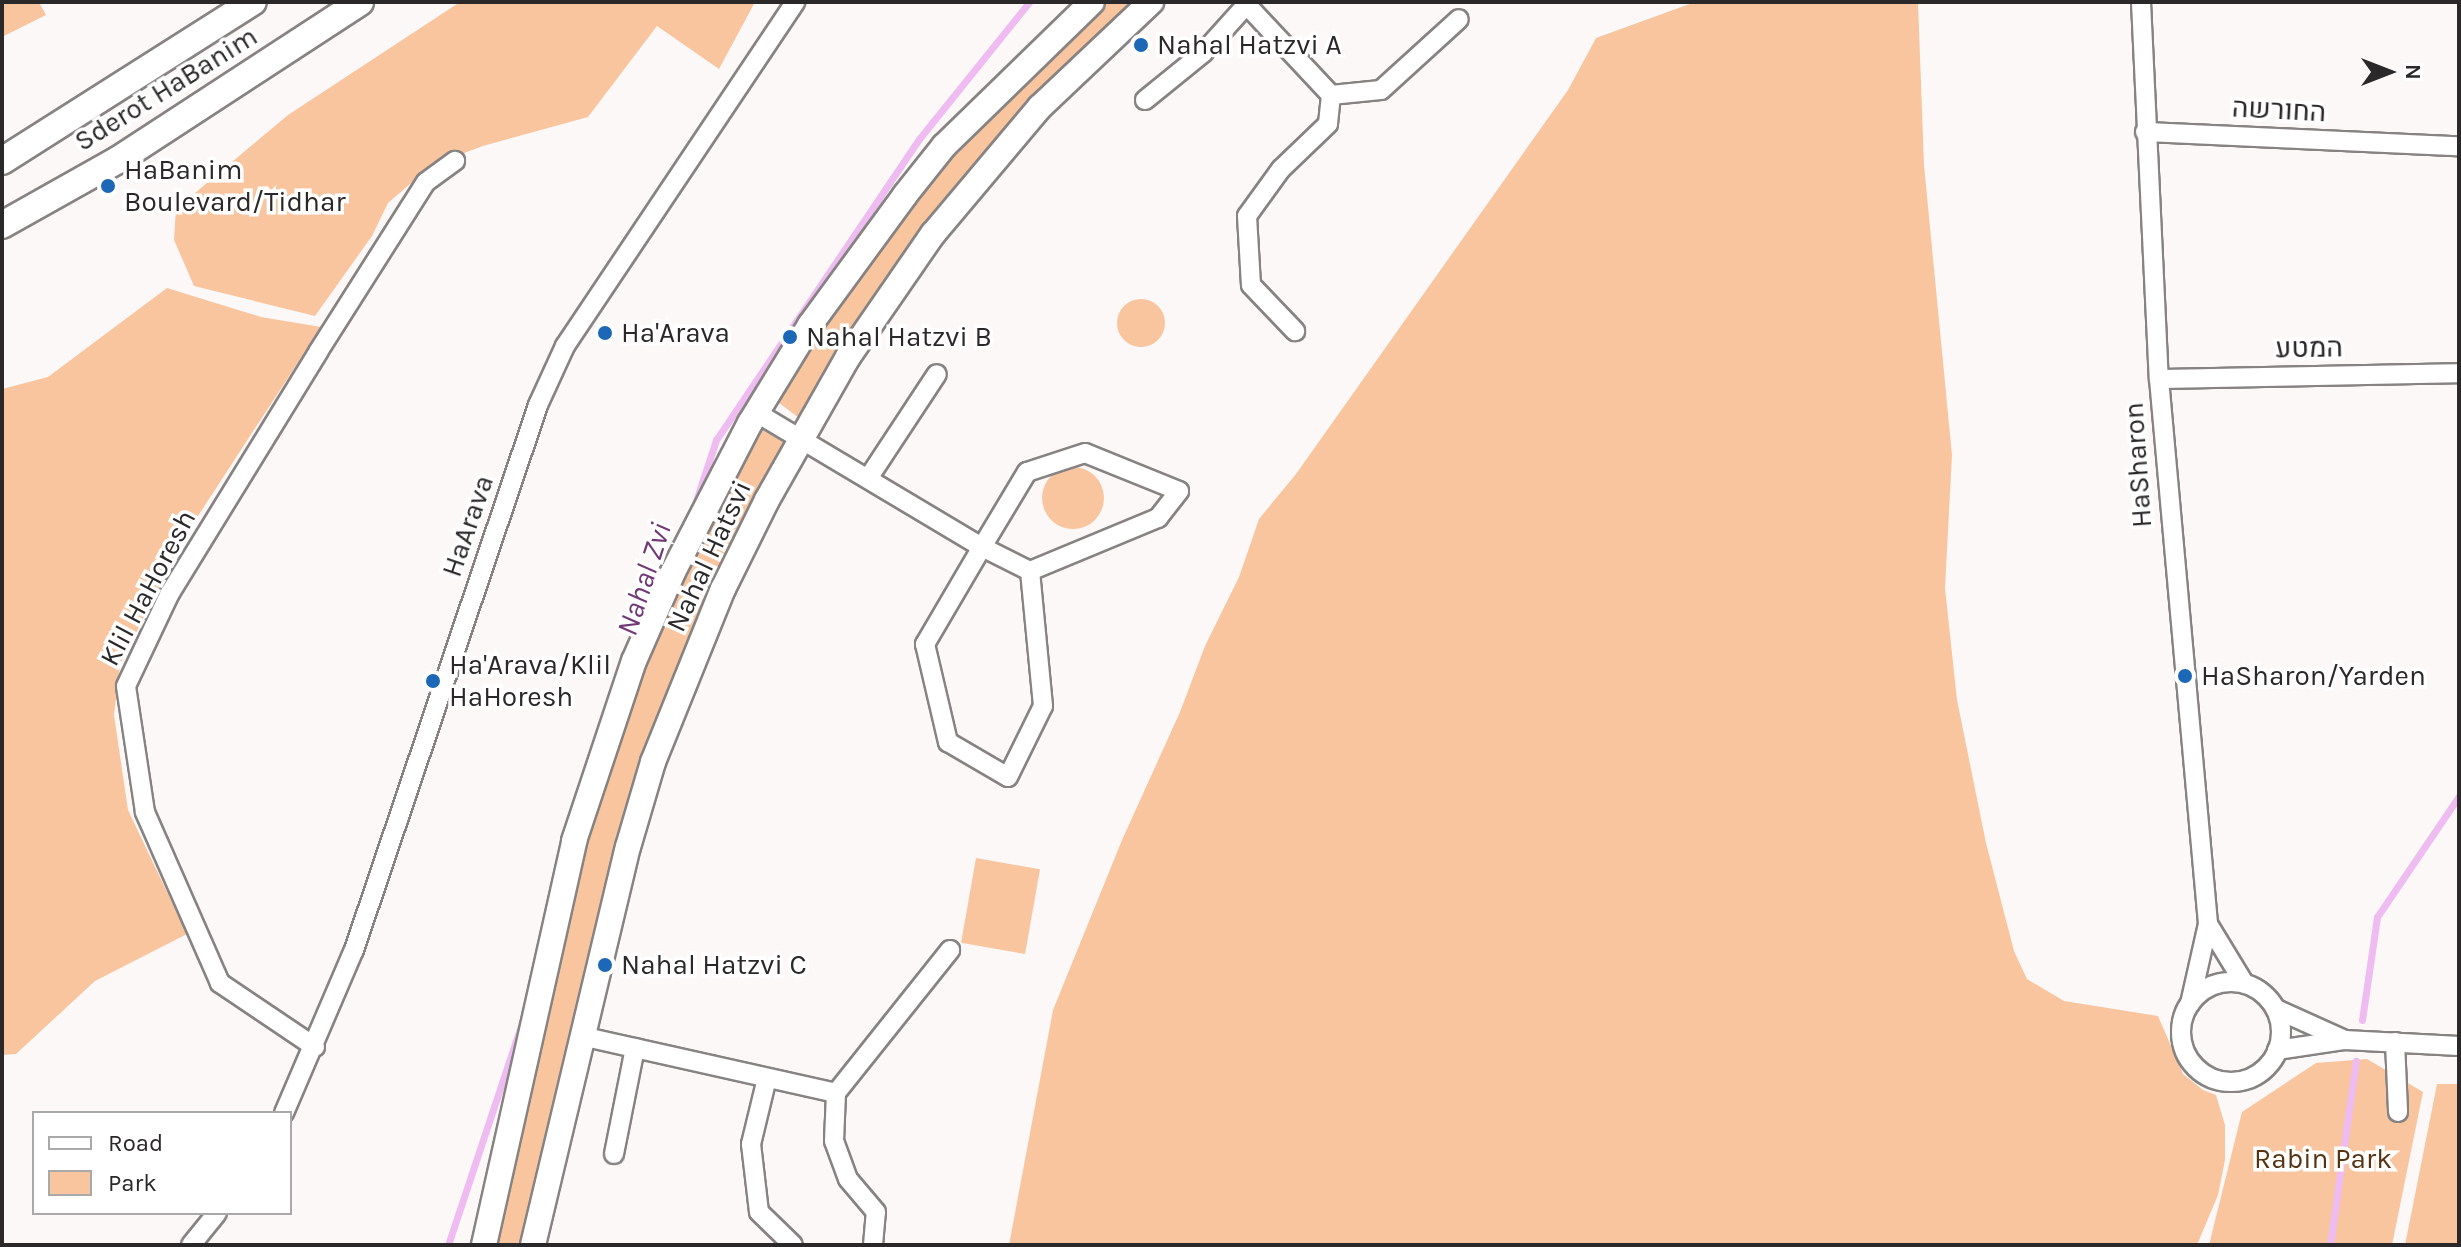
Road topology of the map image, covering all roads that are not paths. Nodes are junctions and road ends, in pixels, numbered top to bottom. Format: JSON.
{"nodes":[{"id":1,"x":253,"y":2,"type":"edge"},
{"id":2,"x":360,"y":2,"type":"edge"},
{"id":3,"x":795,"y":2,"type":"edge"},
{"id":4,"x":1092,"y":2,"type":"edge"},
{"id":5,"x":1151,"y":2,"type":"edge"},
{"id":6,"x":2141,"y":2,"type":"edge"},
{"id":7,"x":1246,"y":3,"type":"edge"},
{"id":8,"x":1459,"y":19,"type":"dead end"},
{"id":9,"x":1331,"y":95,"type":"junction"},
{"id":10,"x":1145,"y":100,"type":"dead end"},
{"id":11,"x":2145,"y":132,"type":"junction"},
{"id":12,"x":2459,"y":146,"type":"edge"},
{"id":13,"x":2,"y":161,"type":"edge"},
{"id":14,"x":455,"y":161,"type":"dead end"},
{"id":15,"x":2,"y":225,"type":"edge"},
{"id":16,"x":1295,"y":331,"type":"dead end"},
{"id":17,"x":2459,"y":373,"type":"edge"},
{"id":18,"x":937,"y":374,"type":"dead end"},
{"id":19,"x":2159,"y":379,"type":"junction"},
{"id":20,"x":757,"y":413,"type":"junction"},
{"id":21,"x":801,"y":438,"type":"junction"},
{"id":22,"x":869,"y":477,"type":"junction"},
{"id":23,"x":982,"y":547,"type":"junction"},
{"id":24,"x":1030,"y":571,"type":"junction"},
{"id":25,"x":2208,"y":924,"type":"junction"},
{"id":26,"x":950,"y":950,"type":"dead end"},
{"id":27,"x":2244,"y":983,"type":"junction"},
{"id":28,"x":2190,"y":1004,"type":"junction"},
{"id":29,"x":2276,"y":1009,"type":"junction"},
{"id":30,"x":581,"y":1036,"type":"junction"},
{"id":31,"x":2345,"y":1040,"type":"junction"},
{"id":32,"x":2395,"y":1042,"type":"junction"},
{"id":33,"x":2459,"y":1046,"type":"edge"},
{"id":34,"x":315,"y":1047,"type":"junction"},
{"id":35,"x":635,"y":1048,"type":"junction"},
{"id":36,"x":2277,"y":1050,"type":"junction"},
{"id":37,"x":767,"y":1078,"type":"junction"},
{"id":38,"x":836,"y":1093,"type":"junction"},
{"id":39,"x":285,"y":1111,"type":"edge"},
{"id":40,"x":2398,"y":1112,"type":"dead end"},
{"id":41,"x":614,"y":1154,"type":"dead end"},
{"id":42,"x":215,"y":1215,"type":"edge"},
{"id":43,"x":191,"y":1245,"type":"edge"},
{"id":44,"x":484,"y":1245,"type":"edge"},
{"id":45,"x":533,"y":1245,"type":"edge"},
{"id":46,"x":793,"y":1245,"type":"edge"},
{"id":47,"x":873,"y":1245,"type":"edge"}],
"edges":[{"from":1,"to":13,"type":"main road","name":"Sderot HaBanim"},
{"from":2,"to":15,"type":"main road","name":"Sderot HaBanim"},
{"from":3,"to":34,"type":"street","name":"HaArava"},
{"from":4,"to":20,"type":"street","name":"Nahal Hatsvi"},
{"from":5,"to":21,"type":"street","name":"Nahal Hatsvi"},
{"from":6,"to":11,"type":"street","name":"HaSharon"},
{"from":7,"to":9,"type":"street"},
{"from":7,"to":10,"type":"street"},
{"from":8,"to":9,"type":"street"},
{"from":9,"to":16,"type":"street"},
{"from":11,"to":12,"type":"street","name":"החורשה"},
{"from":11,"to":19,"type":"street","name":"HaSharon"},
{"from":14,"to":34,"type":"street","name":"Klil HaHoresh"},
{"from":17,"to":19,"type":"street","name":"המטע"},
{"from":18,"to":22,"type":"street"},
{"from":19,"to":25,"type":"street","name":"HaSharon"},
{"from":20,"to":21,"type":"street"},
{"from":20,"to":44,"type":"street","name":"Nahal Hatsvi"},
{"from":21,"to":22,"type":"street"},
{"from":21,"to":30,"type":"street","name":"Nahal Hatsvi"},
{"from":22,"to":23,"type":"street"},
{"from":23,"to":24,"type":"street"},
{"from":23,"to":24,"type":"street"},
{"from":23,"to":24,"type":"street"},
{"from":25,"to":27,"type":"street","name":"HaSharon"},
{"from":25,"to":28,"type":"street","name":"HaSharon"},
{"from":26,"to":38,"type":"street"},
{"from":27,"to":28,"type":"street"},
{"from":27,"to":29,"type":"street"},
{"from":28,"to":36,"type":"street"},
{"from":29,"to":31,"type":"street"},
{"from":29,"to":36,"type":"street"},
{"from":30,"to":35,"type":"street"},
{"from":30,"to":45,"type":"street","name":"Nahal Hatsvi"},
{"from":31,"to":32,"type":"street"},
{"from":31,"to":36,"type":"street"},
{"from":32,"to":33,"type":"street"},
{"from":32,"to":40,"type":"street"},
{"from":34,"to":39,"type":"street","name":"HaArava"},
{"from":35,"to":37,"type":"street"},
{"from":35,"to":41,"type":"street"},
{"from":37,"to":38,"type":"street"},
{"from":37,"to":46,"type":"street"},
{"from":38,"to":47,"type":"street"},
{"from":42,"to":43,"type":"street"}]}
